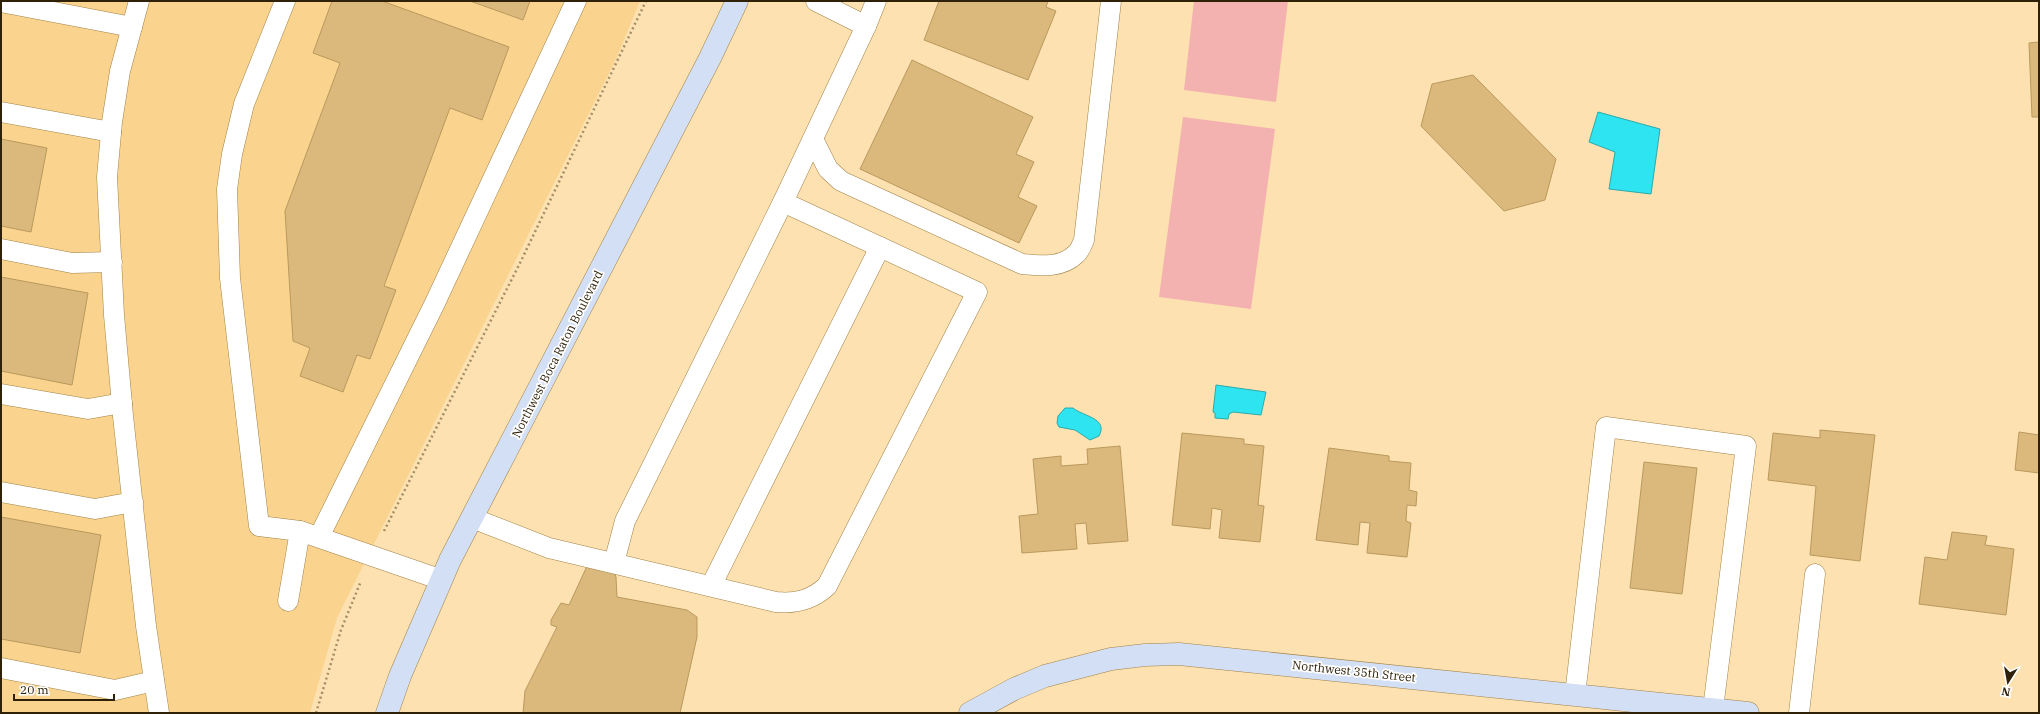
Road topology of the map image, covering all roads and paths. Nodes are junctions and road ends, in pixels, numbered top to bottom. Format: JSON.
{"nodes":[{"id":1,"x":139,"y":1,"type":"edge"},
{"id":2,"x":285,"y":1,"type":"edge"},
{"id":3,"x":576,"y":1,"type":"edge"},
{"id":4,"x":646,"y":1,"type":"edge"},
{"id":5,"x":737,"y":1,"type":"edge"},
{"id":6,"x":816,"y":1,"type":"edge"},
{"id":7,"x":876,"y":1,"type":"edge"},
{"id":8,"x":1111,"y":1,"type":"edge"},
{"id":9,"x":1,"y":2,"type":"edge"},
{"id":10,"x":866,"y":26,"type":"junction"},
{"id":11,"x":132,"y":27,"type":"junction"},
{"id":12,"x":1,"y":112,"type":"edge"},
{"id":13,"x":111,"y":132,"type":"junction"},
{"id":14,"x":813,"y":139,"type":"junction"},
{"id":15,"x":784,"y":202,"type":"junction"},
{"id":16,"x":880,"y":247,"type":"junction"},
{"id":17,"x":1,"y":250,"type":"edge"},
{"id":18,"x":112,"y":262,"type":"junction"},
{"id":19,"x":1,"y":394,"type":"edge"},
{"id":20,"x":122,"y":403,"type":"junction"},
{"id":21,"x":1,"y":492,"type":"edge"},
{"id":22,"x":133,"y":502,"type":"junction"},
{"id":23,"x":472,"y":518,"type":"junction"},
{"id":24,"x":300,"y":531,"type":"junction"},
{"id":25,"x":319,"y":537,"type":"junction"},
{"id":26,"x":372,"y":555,"type":"junction"},
{"id":27,"x":614,"y":563,"type":"junction"},
{"id":28,"x":1815,"y":574,"type":"dead end"},
{"id":29,"x":442,"y":580,"type":"junction"},
{"id":30,"x":711,"y":586,"type":"junction"},
{"id":31,"x":288,"y":601,"type":"dead end"},
{"id":32,"x":1,"y":668,"type":"edge"},
{"id":33,"x":154,"y":680,"type":"junction"},
{"id":34,"x":1575,"y":695,"type":"junction"},
{"id":35,"x":1713,"y":709,"type":"junction"},
{"id":36,"x":159,"y":713,"type":"edge"},
{"id":37,"x":316,"y":713,"type":"edge"},
{"id":38,"x":387,"y":713,"type":"edge"},
{"id":39,"x":970,"y":713,"type":"edge"},
{"id":40,"x":1748,"y":713,"type":"edge"},
{"id":41,"x":1799,"y":713,"type":"edge"}],
"edges":[{"from":1,"to":11,"type":"lane"},
{"from":2,"to":24,"type":"lane"},
{"from":3,"to":25,"type":"lane"},
{"from":4,"to":26,"type":"path"},
{"from":5,"to":23,"type":"street","name":"Northwest Boca Raton Boulevard"},
{"from":6,"to":10,"type":"lane"},
{"from":7,"to":10,"type":"lane"},
{"from":8,"to":14,"type":"lane"},
{"from":9,"to":11,"type":"lane"},
{"from":10,"to":14,"type":"lane"},
{"from":11,"to":13,"type":"lane"},
{"from":12,"to":13,"type":"lane"},
{"from":13,"to":18,"type":"lane"},
{"from":14,"to":15,"type":"lane"},
{"from":15,"to":16,"type":"lane"},
{"from":15,"to":27,"type":"lane"},
{"from":16,"to":30,"type":"lane"},
{"from":16,"to":30,"type":"lane"},
{"from":17,"to":18,"type":"lane"},
{"from":18,"to":20,"type":"lane"},
{"from":19,"to":20,"type":"lane"},
{"from":20,"to":22,"type":"lane"},
{"from":21,"to":22,"type":"lane"},
{"from":22,"to":33,"type":"lane"},
{"from":23,"to":27,"type":"lane"},
{"from":23,"to":29,"type":"street","name":"Northwest Boca Raton Boulevard"},
{"from":24,"to":25,"type":"lane"},
{"from":24,"to":31,"type":"lane"},
{"from":25,"to":26,"type":"lane"},
{"from":26,"to":29,"type":"lane"},
{"from":26,"to":37,"type":"path"},
{"from":27,"to":30,"type":"lane"},
{"from":28,"to":41,"type":"lane"},
{"from":29,"to":38,"type":"street","name":"Northwest Boca Raton Boulevard"},
{"from":32,"to":33,"type":"lane"},
{"from":33,"to":36,"type":"lane"},
{"from":34,"to":35,"type":"street","name":"Northwest 35th Street"},
{"from":34,"to":35,"type":"lane"},
{"from":34,"to":39,"type":"street","name":"Northwest 35th Street"},
{"from":35,"to":40,"type":"street","name":"Northwest 35th Street"}]}
